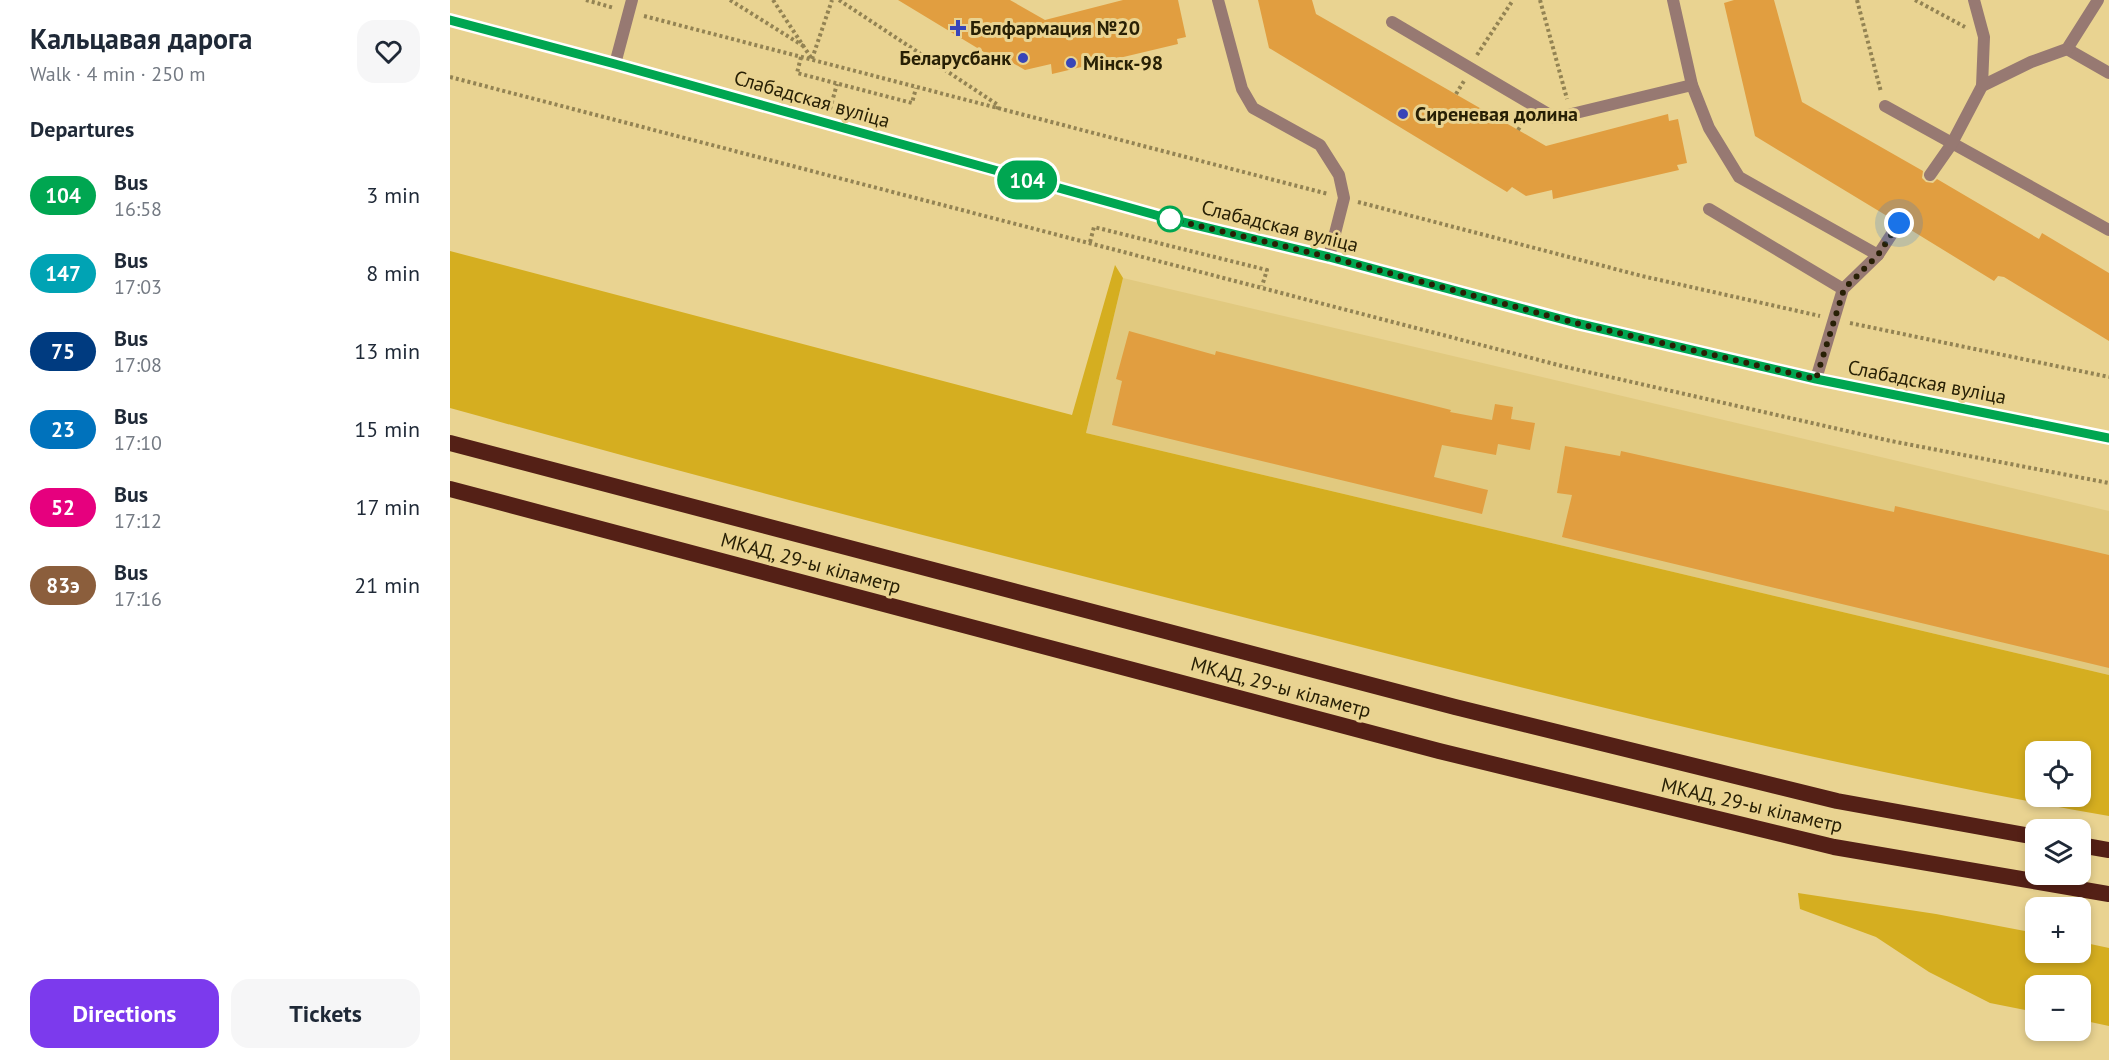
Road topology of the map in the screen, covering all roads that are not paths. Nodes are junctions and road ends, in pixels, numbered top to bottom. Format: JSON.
{"nodes":[{"id":1,"x":632,"y":0,"type":"edge"},
{"id":2,"x":1218,"y":0,"type":"edge"},
{"id":3,"x":1673,"y":0,"type":"edge"},
{"id":4,"x":1974,"y":0,"type":"edge"},
{"id":5,"x":2098,"y":0,"type":"edge"},
{"id":6,"x":450,"y":20,"type":"edge"},
{"id":7,"x":1392,"y":22,"type":"dead end"},
{"id":8,"x":2067,"y":49,"type":"junction"},
{"id":9,"x":615,"y":64,"type":"junction"},
{"id":10,"x":2109,"y":73,"type":"edge"},
{"id":11,"x":1692,"y":85,"type":"junction"},
{"id":12,"x":1982,"y":86,"type":"junction"},
{"id":13,"x":1885,"y":106,"type":"road end"},
{"id":14,"x":1951,"y":145,"type":"junction"},
{"id":15,"x":1930,"y":175,"type":"dead end"},
{"id":16,"x":1709,"y":209,"type":"dead end"},
{"id":17,"x":1899,"y":223,"type":"dead end"},
{"id":18,"x":2109,"y":230,"type":"edge"},
{"id":19,"x":1878,"y":255,"type":"junction"},
{"id":20,"x":1329,"y":257,"type":"junction"},
{"id":21,"x":1844,"y":289,"type":"junction"},
{"id":22,"x":1816,"y":379,"type":"junction"},
{"id":23,"x":2109,"y":438,"type":"edge"},
{"id":24,"x":450,"y":443,"type":"edge"},
{"id":25,"x":450,"y":489,"type":"edge"},
{"id":26,"x":2025,"y":835,"type":"edge"},
{"id":27,"x":2091,"y":846,"type":"edge"},
{"id":28,"x":2109,"y":850,"type":"edge"},
{"id":29,"x":2109,"y":894,"type":"edge"}],
"edges":[{"from":1,"to":9,"type":"lane"},
{"from":2,"to":20,"type":"lane"},
{"from":3,"to":11,"type":"lane"},
{"from":4,"to":12,"type":"lane"},
{"from":5,"to":8,"type":"lane"},
{"from":6,"to":9,"type":"main road","name":"Слабадская вуліца"},
{"from":7,"to":11,"type":"lane"},
{"from":8,"to":10,"type":"lane"},
{"from":8,"to":12,"type":"lane"},
{"from":9,"to":20,"type":"main road","name":"Слабадская вуліца"},
{"from":11,"to":19,"type":"lane"},
{"from":12,"to":14,"type":"lane"},
{"from":13,"to":14,"type":"lane"},
{"from":14,"to":15,"type":"lane"},
{"from":14,"to":18,"type":"lane"},
{"from":16,"to":21,"type":"lane"},
{"from":17,"to":19,"type":"lane"},
{"from":19,"to":21,"type":"lane"},
{"from":20,"to":22,"type":"main road","name":"Слабадская вуліца"},
{"from":21,"to":22,"type":"lane"},
{"from":22,"to":23,"type":"main road","name":"Слабадская вуліца"},
{"from":24,"to":26,"type":"highway","name":"МКАД, 29-ы кіламетр"},
{"from":25,"to":29,"type":"highway","name":"МКАД, 29-ы кіламетр"},
{"from":27,"to":28,"type":"highway"}]}
